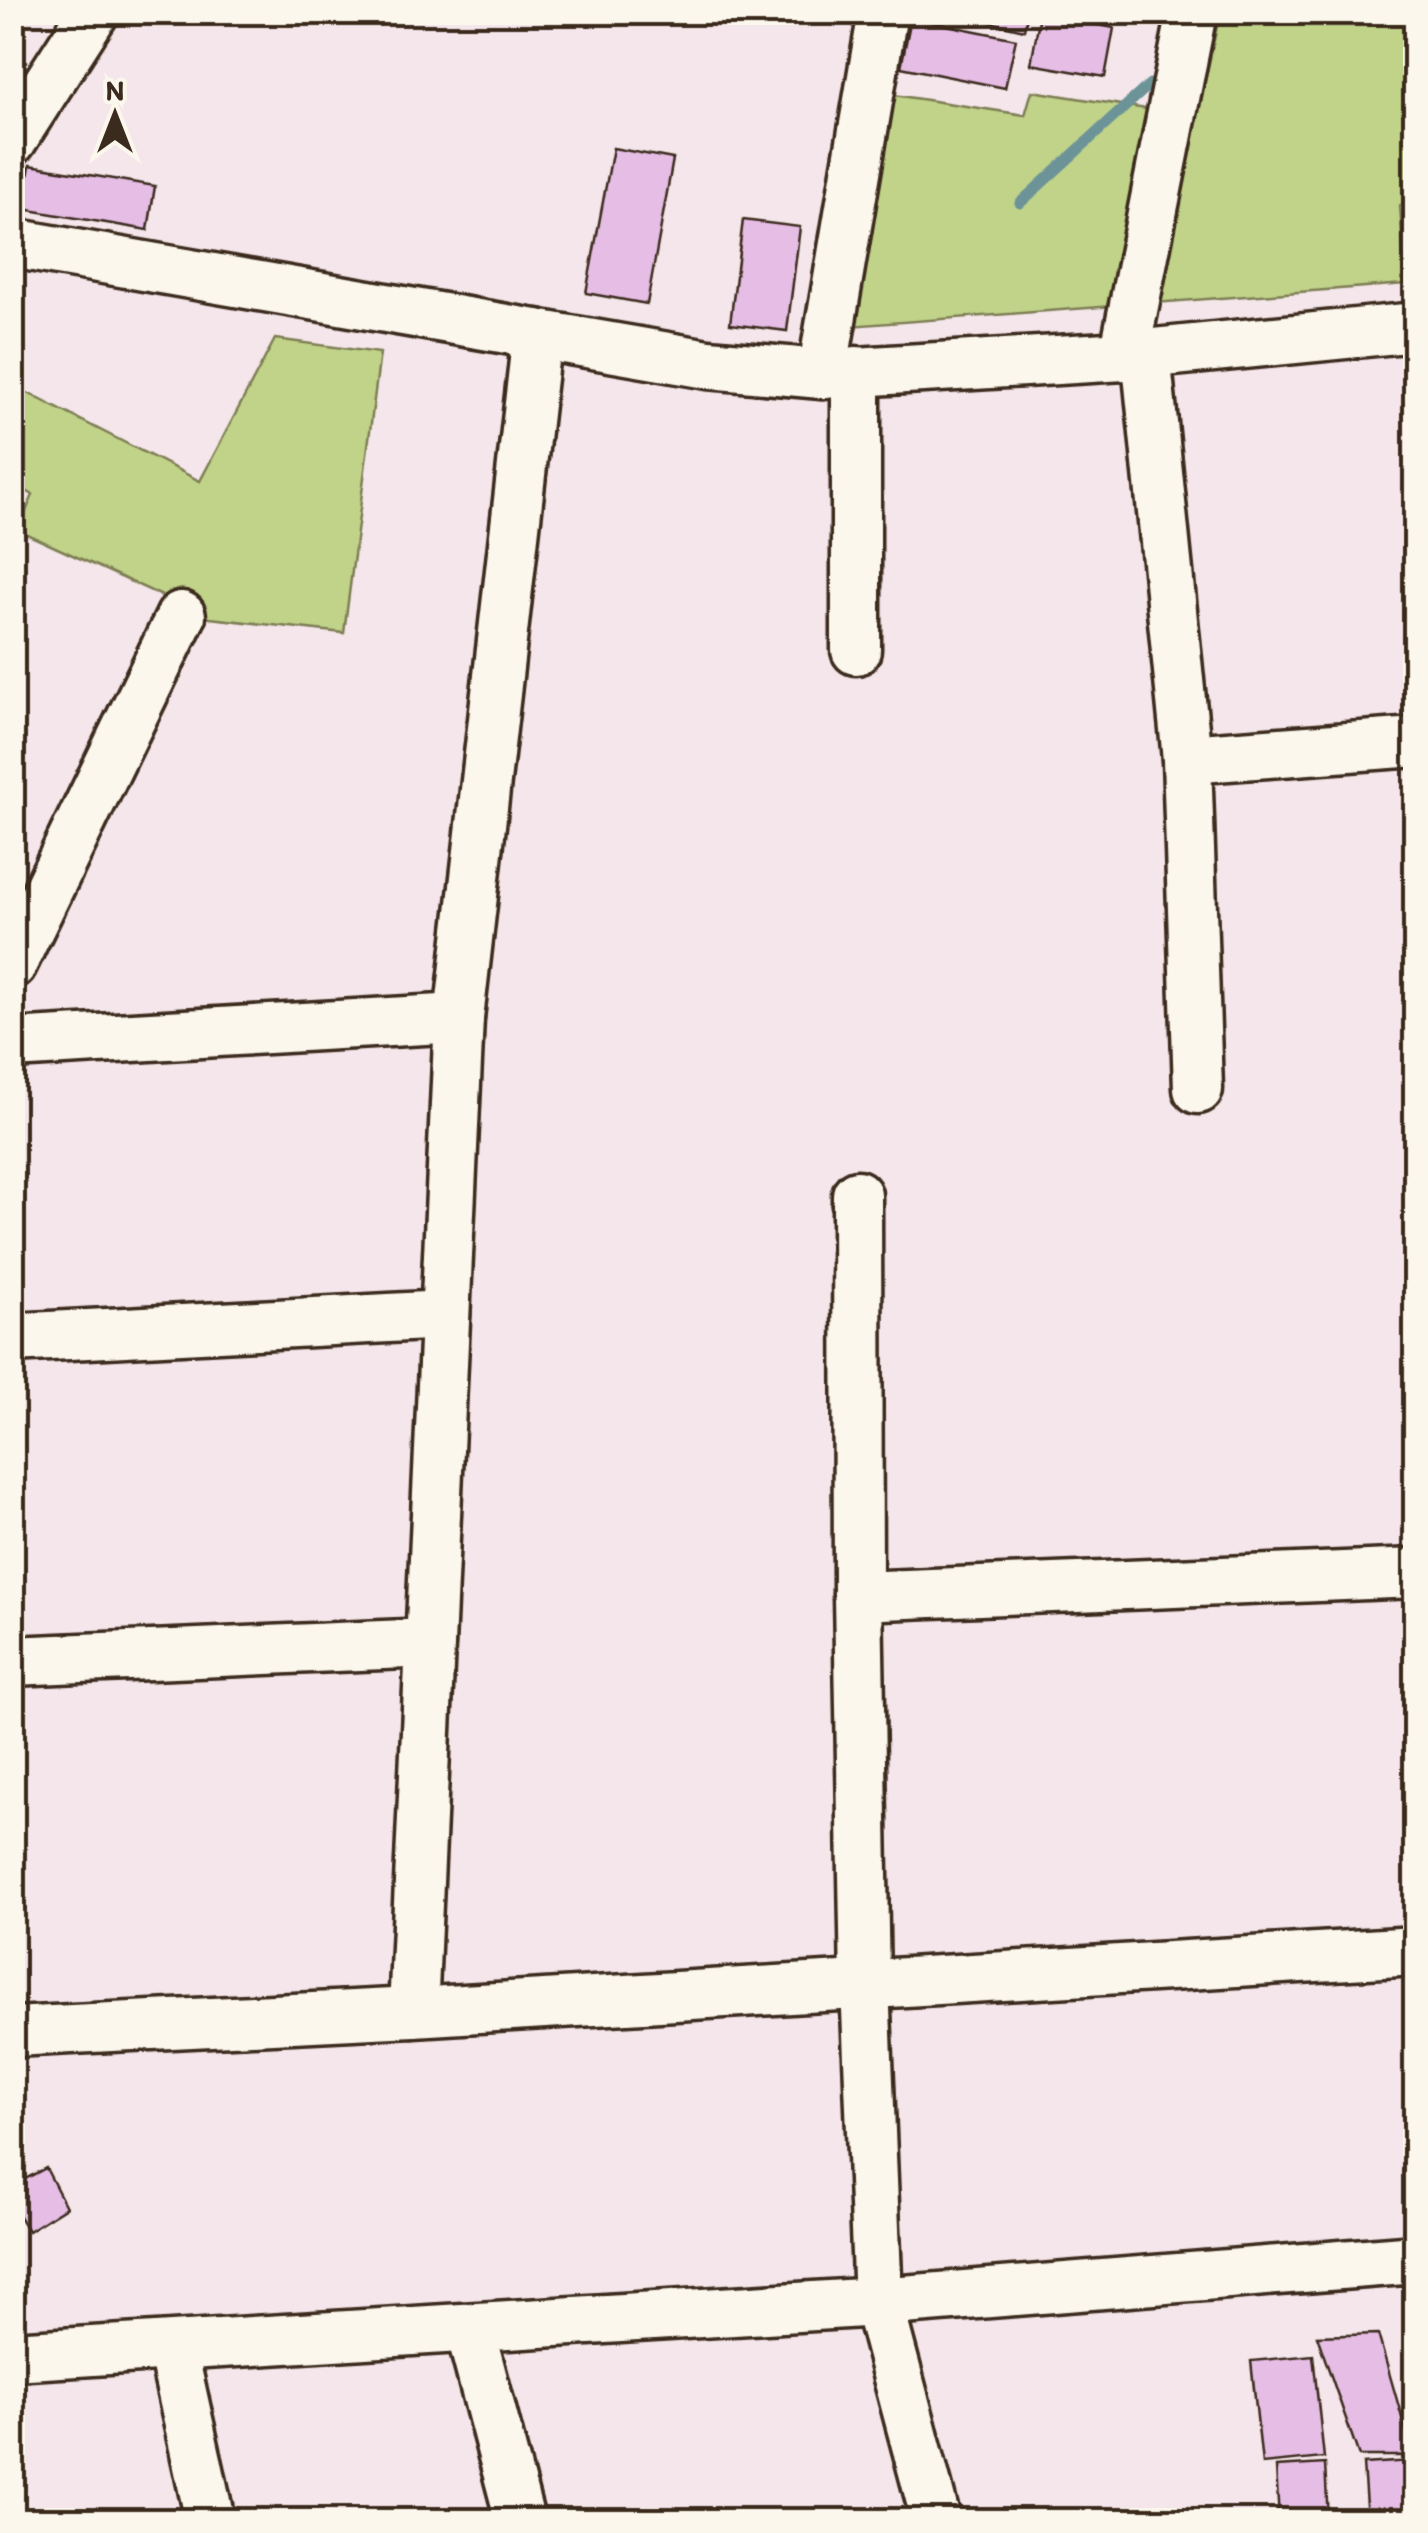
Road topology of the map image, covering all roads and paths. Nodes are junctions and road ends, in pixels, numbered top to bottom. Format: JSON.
{"nodes":[{"id":1,"x":94,"y":12,"type":"edge"},
{"id":2,"x":883,"y":12,"type":"edge"},
{"id":3,"x":1192,"y":12,"type":"edge"},
{"id":4,"x":12,"y":140,"type":"edge"},
{"id":5,"x":12,"y":243,"type":"edge"},
{"id":6,"x":1416,"y":327,"type":"edge"},
{"id":7,"x":536,"y":334,"type":"junction"},
{"id":8,"x":1135,"y":355,"type":"junction"},
{"id":9,"x":839,"y":372,"type":"junction"},
{"id":10,"x":182,"y":616,"type":"dead end"},
{"id":11,"x":856,"y":650,"type":"dead end"},
{"id":12,"x":1416,"y":742,"type":"edge"},
{"id":13,"x":1186,"y":759,"type":"junction"},
{"id":14,"x":12,"y":964,"type":"edge"},
{"id":15,"x":459,"y":1018,"type":"junction"},
{"id":16,"x":12,"y":1044,"type":"edge"},
{"id":17,"x":1198,"y":1090,"type":"dead end"},
{"id":18,"x":857,"y":1195,"type":"dead end"},
{"id":19,"x":445,"y":1315,"type":"junction"},
{"id":20,"x":12,"y":1338,"type":"edge"},
{"id":21,"x":1416,"y":1573,"type":"edge"},
{"id":22,"x":858,"y":1596,"type":"junction"},
{"id":23,"x":430,"y":1642,"type":"junction"},
{"id":24,"x":12,"y":1661,"type":"edge"},
{"id":25,"x":1416,"y":1951,"type":"edge"},
{"id":26,"x":865,"y":1985,"type":"junction"},
{"id":27,"x":412,"y":2012,"type":"junction"},
{"id":28,"x":12,"y":2032,"type":"edge"},
{"id":29,"x":1416,"y":2259,"type":"edge"},
{"id":30,"x":878,"y":2302,"type":"junction"},
{"id":31,"x":470,"y":2330,"type":"junction"},
{"id":32,"x":172,"y":2347,"type":"junction"},
{"id":33,"x":12,"y":2356,"type":"edge"},
{"id":34,"x":210,"y":2520,"type":"edge"},
{"id":35,"x":520,"y":2520,"type":"edge"},
{"id":36,"x":936,"y":2520,"type":"edge"}],
"edges":[{"from":1,"to":4,"type":"street"},
{"from":2,"to":9,"type":"street"},
{"from":3,"to":8,"type":"street"},
{"from":5,"to":7,"type":"street"},
{"from":6,"to":8,"type":"street"},
{"from":7,"to":9,"type":"street"},
{"from":7,"to":15,"type":"street"},
{"from":8,"to":9,"type":"street"},
{"from":8,"to":13,"type":"street"},
{"from":9,"to":11,"type":"street"},
{"from":10,"to":14,"type":"street"},
{"from":12,"to":13,"type":"street"},
{"from":13,"to":17,"type":"street"},
{"from":15,"to":16,"type":"street"},
{"from":15,"to":19,"type":"street"},
{"from":18,"to":22,"type":"street"},
{"from":19,"to":20,"type":"street"},
{"from":19,"to":23,"type":"street"},
{"from":21,"to":22,"type":"street"},
{"from":22,"to":26,"type":"street"},
{"from":23,"to":24,"type":"street"},
{"from":23,"to":27,"type":"street"},
{"from":25,"to":26,"type":"street"},
{"from":26,"to":27,"type":"street"},
{"from":26,"to":30,"type":"street"},
{"from":27,"to":28,"type":"street"},
{"from":29,"to":30,"type":"street"},
{"from":30,"to":31,"type":"street"},
{"from":30,"to":36,"type":"street"},
{"from":31,"to":32,"type":"street"},
{"from":31,"to":35,"type":"street"},
{"from":32,"to":33,"type":"street"},
{"from":32,"to":34,"type":"street"}]}
